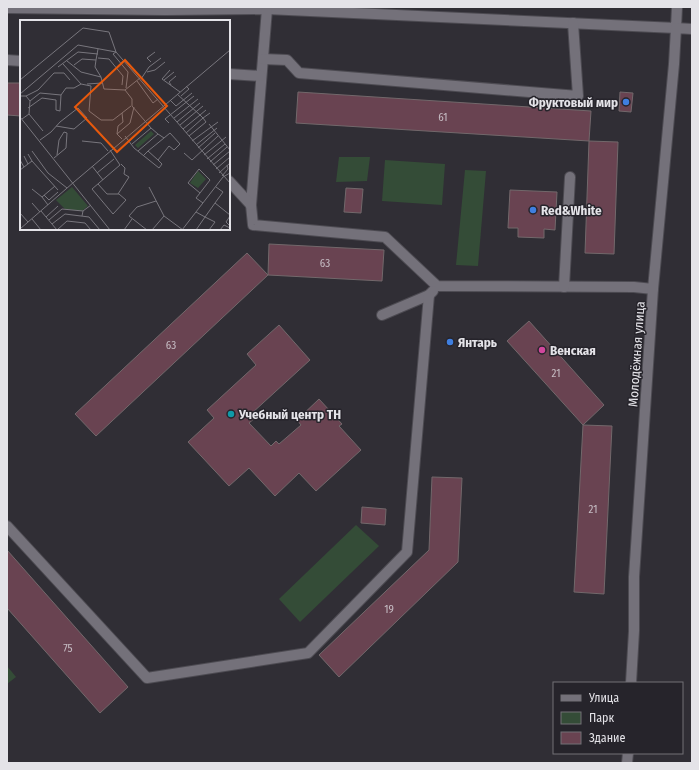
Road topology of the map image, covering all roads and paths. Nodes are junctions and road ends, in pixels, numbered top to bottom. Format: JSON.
{"nodes":[{"id":1,"x":677,"y":7,"type":"edge"},
{"id":2,"x":7,"y":8,"type":"edge"},
{"id":3,"x":267,"y":9,"type":"junction"},
{"id":4,"x":573,"y":23,"type":"junction"},
{"id":5,"x":676,"y":28,"type":"junction"},
{"id":6,"x":692,"y":29,"type":"edge"},
{"id":7,"x":263,"y":59,"type":"junction"},
{"id":8,"x":7,"y":60,"type":"edge"},
{"id":9,"x":20,"y":61,"type":"edge"},
{"id":10,"x":230,"y":74,"type":"edge"},
{"id":11,"x":261,"y":76,"type":"junction"},
{"id":12,"x":570,"y":177,"type":"dead end"},
{"id":13,"x":230,"y":182,"type":"edge"},
{"id":14,"x":251,"y":205,"type":"junction"},
{"id":15,"x":437,"y":286,"type":"junction"},
{"id":16,"x":564,"y":287,"type":"junction"},
{"id":17,"x":653,"y":288,"type":"junction"},
{"id":18,"x":429,"y":295,"type":"junction"},
{"id":19,"x":382,"y":315,"type":"dead end"},
{"id":20,"x":7,"y":526,"type":"edge"},
{"id":21,"x":631,"y":682,"type":"edge"}],
"edges":[{"from":1,"to":5,"type":"street","name":"Молодёжная улица"},
{"from":2,"to":3,"type":"street"},
{"from":3,"to":4,"type":"street"},
{"from":3,"to":7,"type":"street"},
{"from":4,"to":5,"type":"street"},
{"from":4,"to":7,"type":"street"},
{"from":5,"to":6,"type":"street"},
{"from":5,"to":17,"type":"street","name":"Молодёжная улица"},
{"from":7,"to":11,"type":"street"},
{"from":8,"to":9,"type":"street"},
{"from":10,"to":11,"type":"street"},
{"from":11,"to":14,"type":"street"},
{"from":12,"to":16,"type":"street"},
{"from":13,"to":14,"type":"street"},
{"from":14,"to":15,"type":"street"},
{"from":15,"to":16,"type":"street"},
{"from":15,"to":18,"type":"street"},
{"from":16,"to":17,"type":"street"},
{"from":17,"to":21,"type":"street","name":"Молодёжная улица"},
{"from":18,"to":19,"type":"street"},
{"from":18,"to":20,"type":"street"}]}
